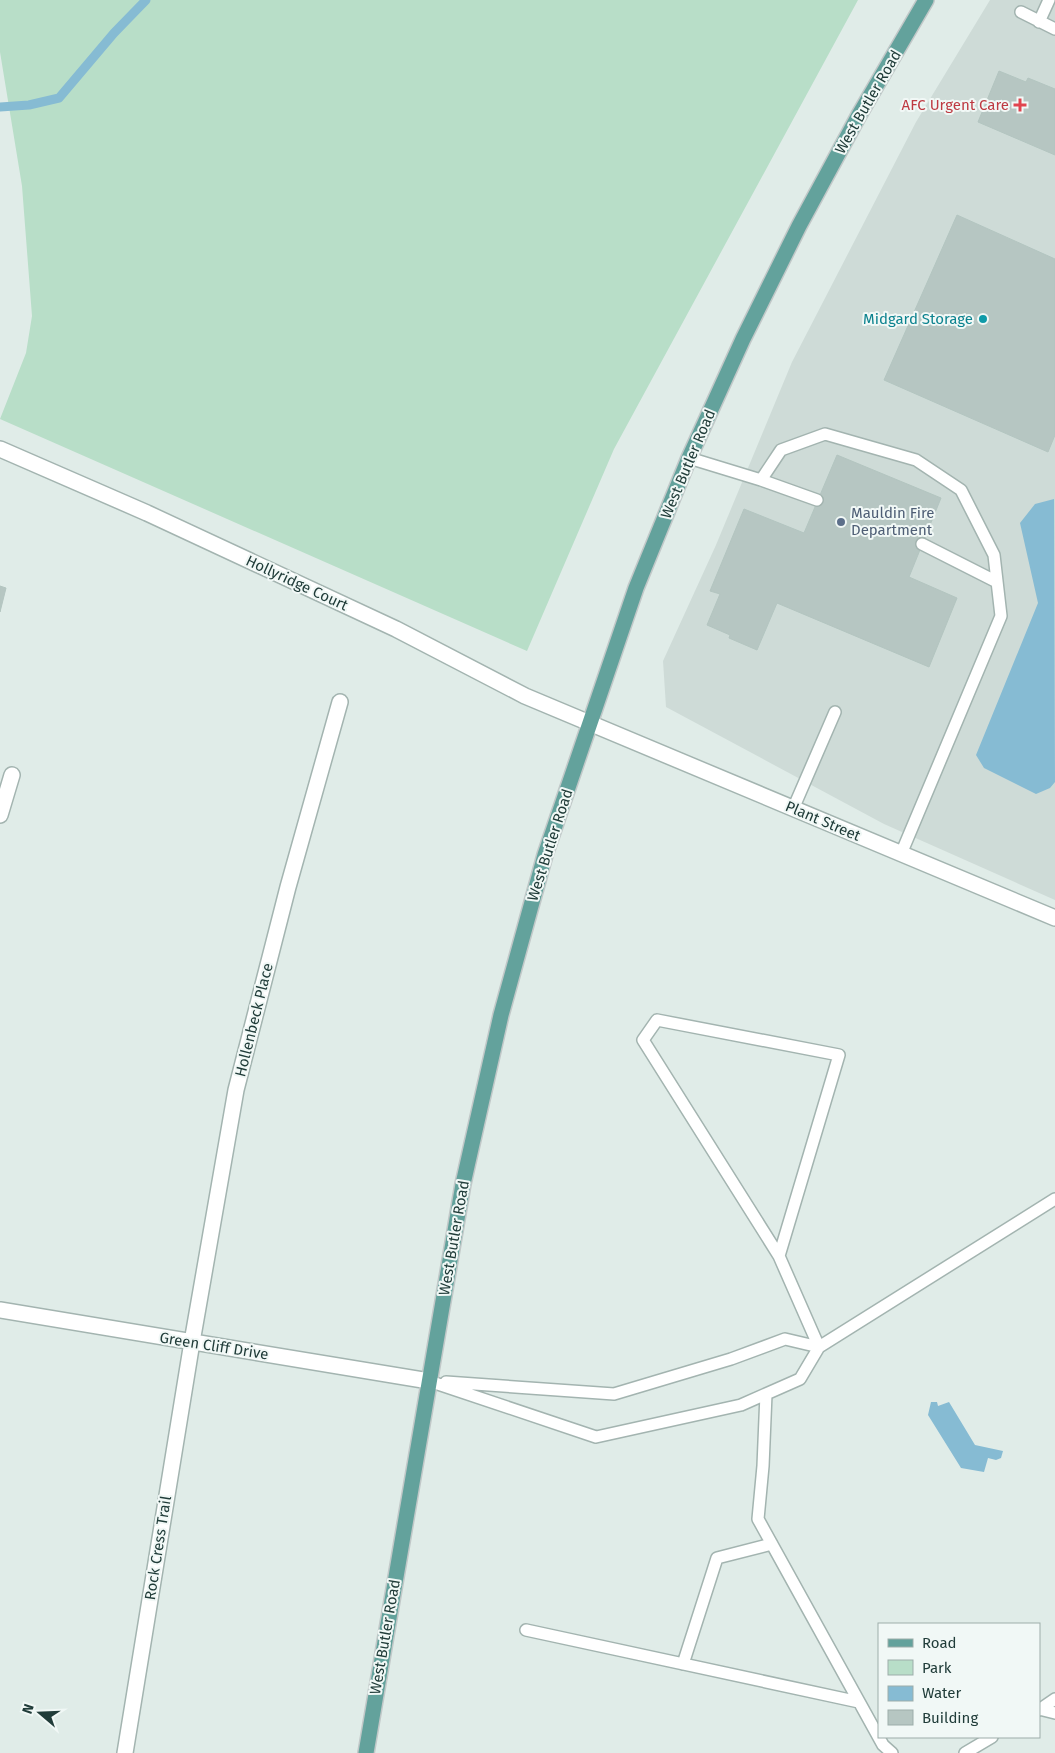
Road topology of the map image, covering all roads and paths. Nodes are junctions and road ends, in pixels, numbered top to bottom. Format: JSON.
{"nodes":[{"id":1,"x":926,"y":0,"type":"edge"},
{"id":2,"x":1049,"y":0,"type":"edge"},
{"id":3,"x":1021,"y":12,"type":"dead end"},
{"id":4,"x":1040,"y":22,"type":"junction"},
{"id":5,"x":1055,"y":29,"type":"edge"},
{"id":6,"x":0,"y":449,"type":"edge"},
{"id":7,"x":689,"y":458,"type":"junction"},
{"id":8,"x":761,"y":480,"type":"junction"},
{"id":9,"x":818,"y":500,"type":"dead end"},
{"id":10,"x":922,"y":544,"type":"dead end"},
{"id":11,"x":997,"y":582,"type":"junction"},
{"id":12,"x":340,"y":702,"type":"dead end"},
{"id":13,"x":835,"y":712,"type":"dead end"},
{"id":14,"x":591,"y":724,"type":"junction"},
{"id":15,"x":12,"y":775,"type":"dead end"},
{"id":16,"x":793,"y":809,"type":"junction"},
{"id":17,"x":0,"y":814,"type":"edge"},
{"id":18,"x":901,"y":854,"type":"junction"},
{"id":19,"x":1055,"y":918,"type":"edge"},
{"id":20,"x":1055,"y":1199,"type":"edge"},
{"id":21,"x":779,"y":1256,"type":"junction"},
{"id":22,"x":0,"y":1310,"type":"edge"},
{"id":23,"x":192,"y":1342,"type":"junction"},
{"id":24,"x":819,"y":1347,"type":"junction"},
{"id":25,"x":429,"y":1381,"type":"junction"},
{"id":26,"x":766,"y":1394,"type":"junction"},
{"id":27,"x":772,"y":1544,"type":"junction"},
{"id":28,"x":526,"y":1630,"type":"dead end"},
{"id":29,"x":683,"y":1664,"type":"junction"},
{"id":30,"x":1055,"y":1699,"type":"edge"},
{"id":31,"x":859,"y":1702,"type":"junction"},
{"id":32,"x":1040,"y":1708,"type":"edge"},
{"id":33,"x":1040,"y":1709,"type":"edge"},
{"id":34,"x":1055,"y":1713,"type":"edge"},
{"id":35,"x":878,"y":1736,"type":"edge"},
{"id":36,"x":879,"y":1738,"type":"edge"},
{"id":37,"x":990,"y":1738,"type":"edge"},
{"id":38,"x":125,"y":1753,"type":"edge"},
{"id":39,"x":366,"y":1753,"type":"edge"},
{"id":40,"x":892,"y":1753,"type":"edge"},
{"id":41,"x":965,"y":1753,"type":"edge"}],
"edges":[{"from":1,"to":7,"type":"main road","name":"West Butler Road"},
{"from":2,"to":4,"type":"lane"},
{"from":3,"to":4,"type":"lane"},
{"from":4,"to":5,"type":"lane"},
{"from":6,"to":14,"type":"street","name":"Hollyridge Court"},
{"from":7,"to":8,"type":"lane"},
{"from":7,"to":14,"type":"main road","name":"West Butler Road"},
{"from":8,"to":9,"type":"lane"},
{"from":8,"to":11,"type":"lane"},
{"from":10,"to":11,"type":"lane"},
{"from":11,"to":18,"type":"lane"},
{"from":12,"to":23,"type":"street","name":"Hollenbeck Place"},
{"from":13,"to":16,"type":"lane"},
{"from":14,"to":16,"type":"street","name":"Plant Street"},
{"from":14,"to":25,"type":"main road","name":"West Butler Road"},
{"from":15,"to":17,"type":"street"},
{"from":16,"to":18,"type":"street","name":"Plant Street"},
{"from":18,"to":19,"type":"street","name":"Plant Street"},
{"from":20,"to":24,"type":"lane"},
{"from":21,"to":21,"type":"lane"},
{"from":21,"to":24,"type":"lane"},
{"from":22,"to":23,"type":"street","name":"Green Cliff Drive"},
{"from":23,"to":25,"type":"street","name":"Green Cliff Drive"},
{"from":23,"to":38,"type":"street","name":"Rock Cress Trail"},
{"from":24,"to":25,"type":"lane"},
{"from":24,"to":26,"type":"lane"},
{"from":25,"to":26,"type":"lane"},
{"from":25,"to":39,"type":"main road","name":"West Butler Road"},
{"from":26,"to":27,"type":"lane"},
{"from":27,"to":29,"type":"lane"},
{"from":27,"to":31,"type":"lane"},
{"from":28,"to":29,"type":"lane"},
{"from":29,"to":31,"type":"lane"},
{"from":30,"to":32,"type":"lane"},
{"from":31,"to":35,"type":"lane"},
{"from":33,"to":34,"type":"lane"},
{"from":36,"to":40,"type":"lane"},
{"from":37,"to":41,"type":"lane"}]}
